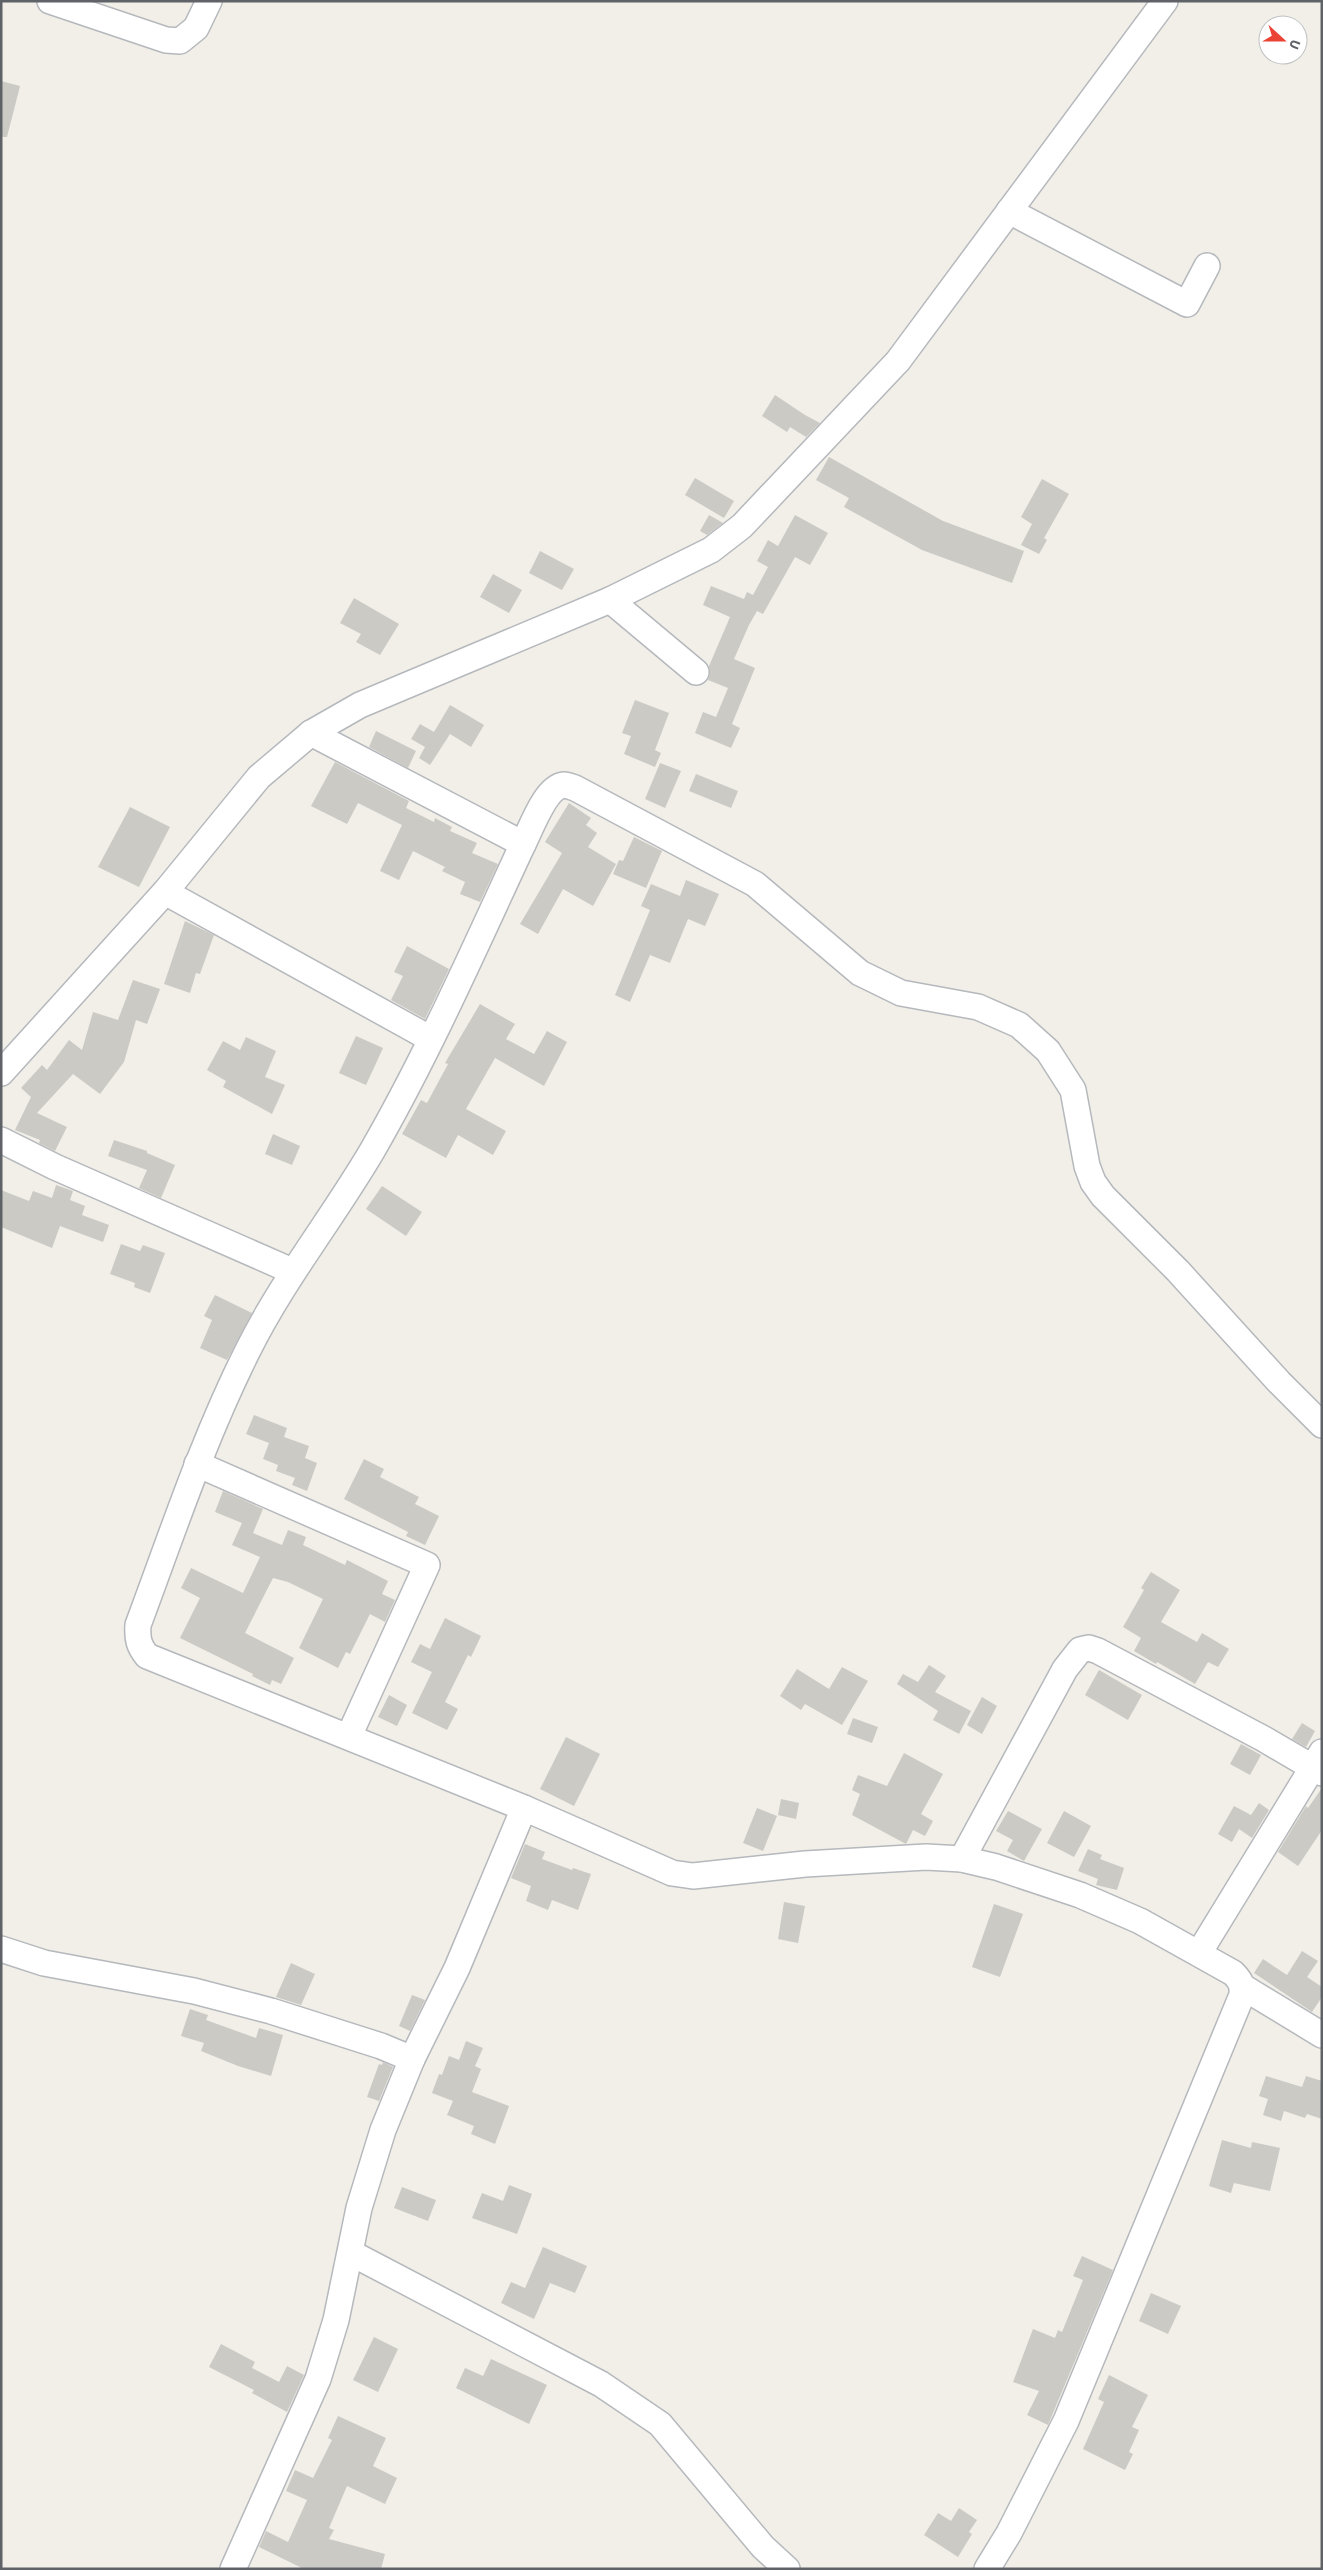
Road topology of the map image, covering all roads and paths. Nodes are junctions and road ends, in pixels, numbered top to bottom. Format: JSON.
{"nodes":[{"id":1,"x":50,"y":1,"type":"edge"},
{"id":2,"x":210,"y":1,"type":"edge"},
{"id":3,"x":1165,"y":1,"type":"edge"},
{"id":4,"x":1009,"y":211,"type":"junction"},
{"id":5,"x":1207,"y":266,"type":"dead end"},
{"id":6,"x":610,"y":600,"type":"junction"},
{"id":7,"x":696,"y":672,"type":"dead end"},
{"id":8,"x":311,"y":733,"type":"junction"},
{"id":9,"x":523,"y":844,"type":"junction"},
{"id":10,"x":165,"y":892,"type":"junction"},
{"id":11,"x":431,"y":1039,"type":"junction"},
{"id":12,"x":1,"y":1073,"type":"edge"},
{"id":13,"x":1,"y":1140,"type":"edge"},
{"id":14,"x":292,"y":1271,"type":"junction"},
{"id":15,"x":1322,"y":1425,"type":"edge"},
{"id":16,"x":197,"y":1464,"type":"junction"},
{"id":17,"x":349,"y":1736,"type":"junction"},
{"id":18,"x":1319,"y":1764,"type":"edge"},
{"id":19,"x":524,"y":1808,"type":"junction"},
{"id":20,"x":962,"y":1859,"type":"junction"},
{"id":21,"x":1,"y":1949,"type":"edge"},
{"id":22,"x":1199,"y":1954,"type":"junction"},
{"id":23,"x":1243,"y":1987,"type":"junction"},
{"id":24,"x":1322,"y":2035,"type":"edge"},
{"id":25,"x":412,"y":2059,"type":"junction"},
{"id":26,"x":351,"y":2253,"type":"junction"},
{"id":27,"x":233,"y":2569,"type":"edge"},
{"id":28,"x":787,"y":2569,"type":"edge"},
{"id":29,"x":987,"y":2569,"type":"edge"}],
"edges":[{"from":1,"to":2,"type":"street"},
{"from":3,"to":4,"type":"street"},
{"from":4,"to":5,"type":"street"},
{"from":4,"to":6,"type":"street"},
{"from":6,"to":7,"type":"street"},
{"from":6,"to":8,"type":"street"},
{"from":8,"to":9,"type":"street"},
{"from":8,"to":10,"type":"street"},
{"from":9,"to":11,"type":"street"},
{"from":9,"to":15,"type":"street"},
{"from":10,"to":11,"type":"street"},
{"from":10,"to":12,"type":"street"},
{"from":11,"to":14,"type":"street"},
{"from":13,"to":14,"type":"street"},
{"from":14,"to":16,"type":"street"},
{"from":16,"to":17,"type":"street"},
{"from":16,"to":17,"type":"street"},
{"from":17,"to":19,"type":"street"},
{"from":18,"to":20,"type":"street"},
{"from":18,"to":22,"type":"street"},
{"from":19,"to":20,"type":"street"},
{"from":19,"to":25,"type":"street"},
{"from":20,"to":22,"type":"street"},
{"from":21,"to":25,"type":"street"},
{"from":22,"to":23,"type":"street"},
{"from":23,"to":24,"type":"street"},
{"from":23,"to":29,"type":"street"},
{"from":25,"to":26,"type":"street"},
{"from":26,"to":27,"type":"street"},
{"from":26,"to":28,"type":"street"}]}
